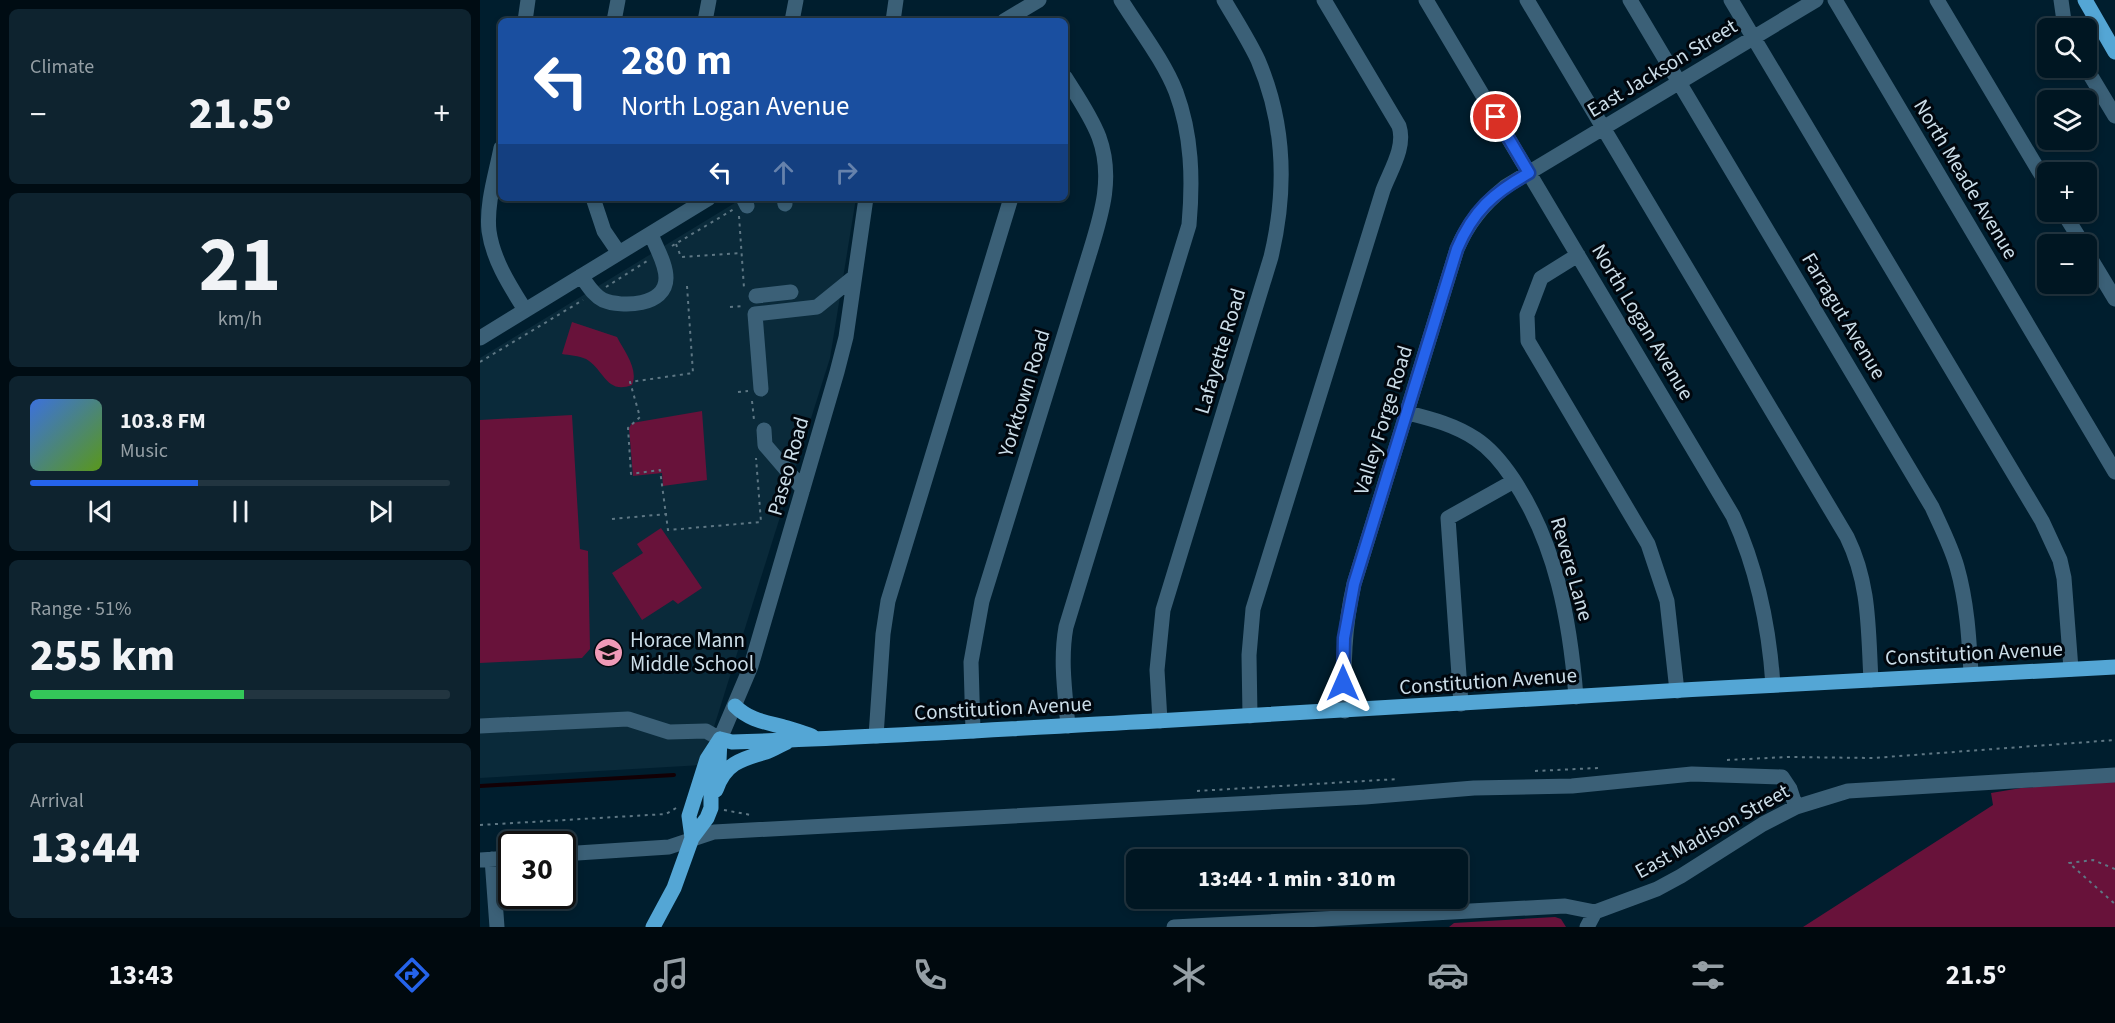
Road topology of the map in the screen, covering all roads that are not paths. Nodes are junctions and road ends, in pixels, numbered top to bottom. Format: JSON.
{"nodes":[{"id":1,"x":528,"y":0,"type":"edge"},
{"id":2,"x":618,"y":0,"type":"edge"},
{"id":3,"x":709,"y":0,"type":"edge"},
{"id":4,"x":796,"y":0,"type":"edge"},
{"id":5,"x":896,"y":0,"type":"edge"},
{"id":6,"x":1038,"y":0,"type":"edge"},
{"id":7,"x":1121,"y":0,"type":"edge"},
{"id":8,"x":1224,"y":0,"type":"edge"},
{"id":9,"x":1324,"y":0,"type":"edge"},
{"id":10,"x":1426,"y":0,"type":"edge"},
{"id":11,"x":1527,"y":0,"type":"edge"},
{"id":12,"x":1630,"y":0,"type":"edge"},
{"id":13,"x":1731,"y":0,"type":"edge"},
{"id":14,"x":1816,"y":0,"type":"edge"},
{"id":15,"x":1835,"y":0,"type":"edge"},
{"id":16,"x":1937,"y":0,"type":"edge"},
{"id":17,"x":2061,"y":0,"type":"edge"},
{"id":18,"x":2085,"y":0,"type":"edge"},
{"id":19,"x":1028,"y":15,"type":"edge"},
{"id":20,"x":525,"y":18,"type":"edge"},
{"id":21,"x":615,"y":18,"type":"edge"},
{"id":22,"x":706,"y":18,"type":"edge"},
{"id":23,"x":793,"y":18,"type":"edge"},
{"id":24,"x":893,"y":18,"type":"edge"},
{"id":25,"x":2064,"y":18,"type":"edge"},
{"id":26,"x":1754,"y":38,"type":"junction"},
{"id":27,"x":2115,"y":51,"type":"edge"},
{"id":28,"x":2092,"y":78,"type":"edge"},
{"id":29,"x":1068,"y":81,"type":"edge"},
{"id":30,"x":1680,"y":82,"type":"junction"},
{"id":31,"x":2115,"y":116,"type":"edge"},
{"id":32,"x":1603,"y":128,"type":"junction"},
{"id":33,"x":498,"y":165,"type":"edge"},
{"id":34,"x":2037,"y":168,"type":"edge"},
{"id":35,"x":1529,"y":173,"type":"junction"},
{"id":36,"x":594,"y":201,"type":"edge"},
{"id":37,"x":704,"y":201,"type":"edge"},
{"id":38,"x":866,"y":201,"type":"edge"},
{"id":39,"x":1010,"y":201,"type":"edge"},
{"id":40,"x":651,"y":234,"type":"junction"},
{"id":41,"x":619,"y":253,"type":"junction"},
{"id":42,"x":1578,"y":255,"type":"junction"},
{"id":43,"x":2097,"y":269,"type":"edge"},
{"id":44,"x":581,"y":276,"type":"junction"},
{"id":45,"x":854,"y":277,"type":"junction"},
{"id":46,"x":791,"y":292,"type":"dead end"},
{"id":47,"x":2115,"y":299,"type":"edge"},
{"id":48,"x":751,"y":301,"type":"road end"},
{"id":49,"x":525,"y":310,"type":"junction"},
{"id":50,"x":480,"y":338,"type":"edge"},
{"id":51,"x":757,"y":395,"type":"road end"},
{"id":52,"x":1408,"y":413,"type":"junction"},
{"id":53,"x":759,"y":427,"type":"road end"},
{"id":54,"x":2115,"y":472,"type":"edge"},
{"id":55,"x":1514,"y":481,"type":"junction"},
{"id":56,"x":803,"y":489,"type":"junction"},
{"id":57,"x":2115,"y":667,"type":"edge"},
{"id":58,"x":2071,"y":669,"type":"junction"},
{"id":59,"x":1971,"y":673,"type":"junction"},
{"id":60,"x":1871,"y":680,"type":"junction"},
{"id":61,"x":1773,"y":686,"type":"junction"},
{"id":62,"x":1677,"y":691,"type":"junction"},
{"id":63,"x":1576,"y":697,"type":"junction"},
{"id":64,"x":1461,"y":704,"type":"junction"},
{"id":65,"x":735,"y":706,"type":"junction"},
{"id":66,"x":1345,"y":711,"type":"junction"},
{"id":67,"x":1250,"y":716,"type":"junction"},
{"id":68,"x":1160,"y":720,"type":"junction"},
{"id":69,"x":480,"y":726,"type":"edge"},
{"id":70,"x":1068,"y":726,"type":"junction"},
{"id":71,"x":972,"y":731,"type":"junction"},
{"id":72,"x":876,"y":736,"type":"junction"},
{"id":73,"x":720,"y":739,"type":"junction"},
{"id":74,"x":821,"y":739,"type":"junction"},
{"id":75,"x":790,"y":740,"type":"junction"},
{"id":76,"x":2115,"y":775,"type":"edge"},
{"id":77,"x":1796,"y":807,"type":"junction"},
{"id":78,"x":711,"y":808,"type":"junction"},
{"id":79,"x":692,"y":838,"type":"junction"},
{"id":80,"x":576,"y":853,"type":"edge"},
{"id":81,"x":486,"y":860,"type":"edge"},
{"id":82,"x":1595,"y":912,"type":"junction"},
{"id":83,"x":1434,"y":920,"type":"edge"},
{"id":84,"x":1223,"y":926,"type":"edge"},
{"id":85,"x":497,"y":927,"type":"edge"},
{"id":86,"x":653,"y":927,"type":"edge"},
{"id":87,"x":1174,"y":927,"type":"edge"},
{"id":88,"x":1587,"y":927,"type":"edge"}],
"edges":[{"from":1,"to":20,"type":"street"},
{"from":2,"to":21,"type":"street"},
{"from":3,"to":22,"type":"street"},
{"from":4,"to":23,"type":"street"},
{"from":5,"to":24,"type":"street"},
{"from":6,"to":19,"type":"street"},
{"from":7,"to":70,"type":"street"},
{"from":8,"to":68,"type":"street","name":"Lafayette Road"},
{"from":9,"to":67,"type":"street"},
{"from":10,"to":35,"type":"street","name":"North Logan Avenue"},
{"from":11,"to":32,"type":"street"},
{"from":12,"to":30,"type":"street","name":"Farragut Avenue"},
{"from":13,"to":26,"type":"street"},
{"from":14,"to":26,"type":"street","name":"East Jackson Street"},
{"from":15,"to":54,"type":"street","name":"North Meade Avenue"},
{"from":16,"to":34,"type":"street"},
{"from":17,"to":25,"type":"street"},
{"from":18,"to":27,"type":"main road"},
{"from":26,"to":30,"type":"street","name":"East Jackson Street"},
{"from":26,"to":58,"type":"street"},
{"from":28,"to":31,"type":"street"},
{"from":29,"to":71,"type":"street","name":"Yorktown Road"},
{"from":30,"to":32,"type":"street","name":"East Jackson Street"},
{"from":30,"to":59,"type":"street","name":"Farragut Avenue"},
{"from":32,"to":35,"type":"street","name":"East Jackson Street"},
{"from":32,"to":60,"type":"street"},
{"from":33,"to":49,"type":"street"},
{"from":35,"to":42,"type":"street","name":"North Logan Avenue"},
{"from":35,"to":52,"type":"street","name":"Valley Forge Road"},
{"from":36,"to":41,"type":"street"},
{"from":37,"to":40,"type":"street"},
{"from":38,"to":45,"type":"street","name":"Paseo Road"},
{"from":39,"to":72,"type":"street"},
{"from":40,"to":41,"type":"street"},
{"from":40,"to":44,"type":"street"},
{"from":41,"to":44,"type":"street"},
{"from":42,"to":61,"type":"street","name":"North Logan Avenue"},
{"from":42,"to":62,"type":"street"},
{"from":43,"to":47,"type":"street"},
{"from":44,"to":49,"type":"street"},
{"from":45,"to":51,"type":"street"},
{"from":45,"to":56,"type":"street","name":"Paseo Road"},
{"from":46,"to":48,"type":"street"},
{"from":49,"to":50,"type":"street"},
{"from":52,"to":55,"type":"street","name":"Revere Lane"},
{"from":52,"to":66,"type":"street","name":"Valley Forge Road"},
{"from":53,"to":56,"type":"street"},
{"from":55,"to":63,"type":"street","name":"Revere Lane"},
{"from":55,"to":64,"type":"street"},
{"from":56,"to":65,"type":"street","name":"Paseo Road"},
{"from":57,"to":58,"type":"main road","name":"Constitution Avenue"},
{"from":58,"to":59,"type":"main road","name":"Constitution Avenue"},
{"from":59,"to":60,"type":"main road","name":"Constitution Avenue"},
{"from":60,"to":61,"type":"main road","name":"Constitution Avenue"},
{"from":61,"to":62,"type":"main road","name":"Constitution Avenue"},
{"from":62,"to":63,"type":"main road","name":"Constitution Avenue"},
{"from":63,"to":64,"type":"main road","name":"Constitution Avenue"},
{"from":64,"to":66,"type":"main road","name":"Constitution Avenue"},
{"from":65,"to":73,"type":"street","name":"Paseo Road"},
{"from":65,"to":74,"type":"main road"},
{"from":66,"to":67,"type":"main road","name":"Constitution Avenue"},
{"from":67,"to":68,"type":"main road","name":"Constitution Avenue"},
{"from":68,"to":70,"type":"main road","name":"Constitution Avenue"},
{"from":69,"to":73,"type":"street"},
{"from":70,"to":71,"type":"main road","name":"Constitution Avenue"},
{"from":71,"to":72,"type":"main road","name":"Constitution Avenue"},
{"from":72,"to":74,"type":"main road","name":"Constitution Avenue"},
{"from":73,"to":75,"type":"main road","name":"Constitution Avenue"},
{"from":73,"to":78,"type":"main road","name":"Paseo Road"},
{"from":73,"to":79,"type":"main road","name":"Paseo Road"},
{"from":74,"to":75,"type":"main road","name":"Constitution Avenue"},
{"from":75,"to":78,"type":"main road"},
{"from":76,"to":77,"type":"street","name":"East Madison Street"},
{"from":77,"to":79,"type":"street"},
{"from":77,"to":82,"type":"street","name":"East Madison Street"},
{"from":78,"to":79,"type":"main road","name":"Paseo Road"},
{"from":79,"to":80,"type":"street"},
{"from":79,"to":86,"type":"main road","name":"Paseo Road"},
{"from":81,"to":85,"type":"street"},
{"from":82,"to":83,"type":"street"},
{"from":82,"to":88,"type":"street"},
{"from":83,"to":84,"type":"street"},
{"from":84,"to":87,"type":"street"}]}
